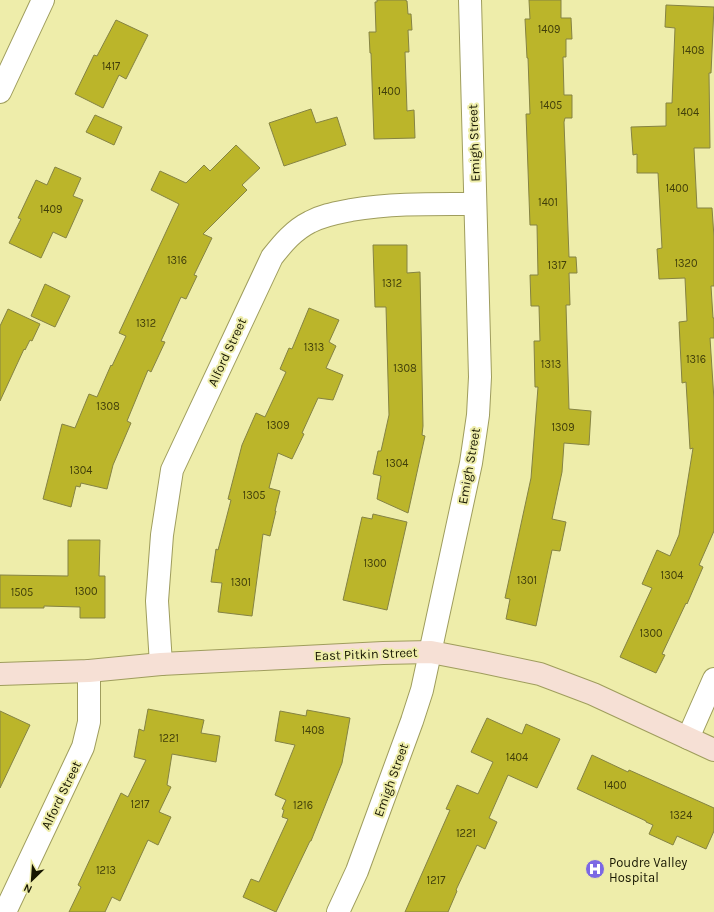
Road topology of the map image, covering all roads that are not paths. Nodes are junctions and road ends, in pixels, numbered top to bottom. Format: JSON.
{"nodes":[{"id":1,"x":43,"y":0,"type":"edge"},
{"id":2,"x":470,"y":0,"type":"edge"},
{"id":3,"x":0,"y":92,"type":"edge"},
{"id":4,"x":475,"y":204,"type":"junction"},
{"id":5,"x":431,"y":652,"type":"junction"},
{"id":6,"x":161,"y":664,"type":"junction"},
{"id":7,"x":89,"y":671,"type":"junction"},
{"id":8,"x":0,"y":674,"type":"edge"},
{"id":9,"x":714,"y":679,"type":"edge"},
{"id":10,"x":688,"y":738,"type":"junction"},
{"id":11,"x":714,"y":750,"type":"edge"},
{"id":12,"x":5,"y":912,"type":"edge"},
{"id":13,"x":338,"y":912,"type":"edge"}],
"edges":[{"from":1,"to":3,"type":"street"},
{"from":2,"to":4,"type":"street","name":"Emigh Street"},
{"from":4,"to":5,"type":"street","name":"Emigh Street"},
{"from":4,"to":6,"type":"street","name":"Alford Street"},
{"from":5,"to":6,"type":"street","name":"East Pitkin Street"},
{"from":5,"to":10,"type":"street","name":"East Pitkin Street"},
{"from":5,"to":13,"type":"street","name":"Emigh Street"},
{"from":6,"to":7,"type":"street","name":"East Pitkin Street"},
{"from":7,"to":8,"type":"street","name":"East Pitkin Street"},
{"from":7,"to":12,"type":"street","name":"Alford Street"},
{"from":9,"to":10,"type":"street"},
{"from":10,"to":11,"type":"street","name":"East Pitkin Street"}]}
